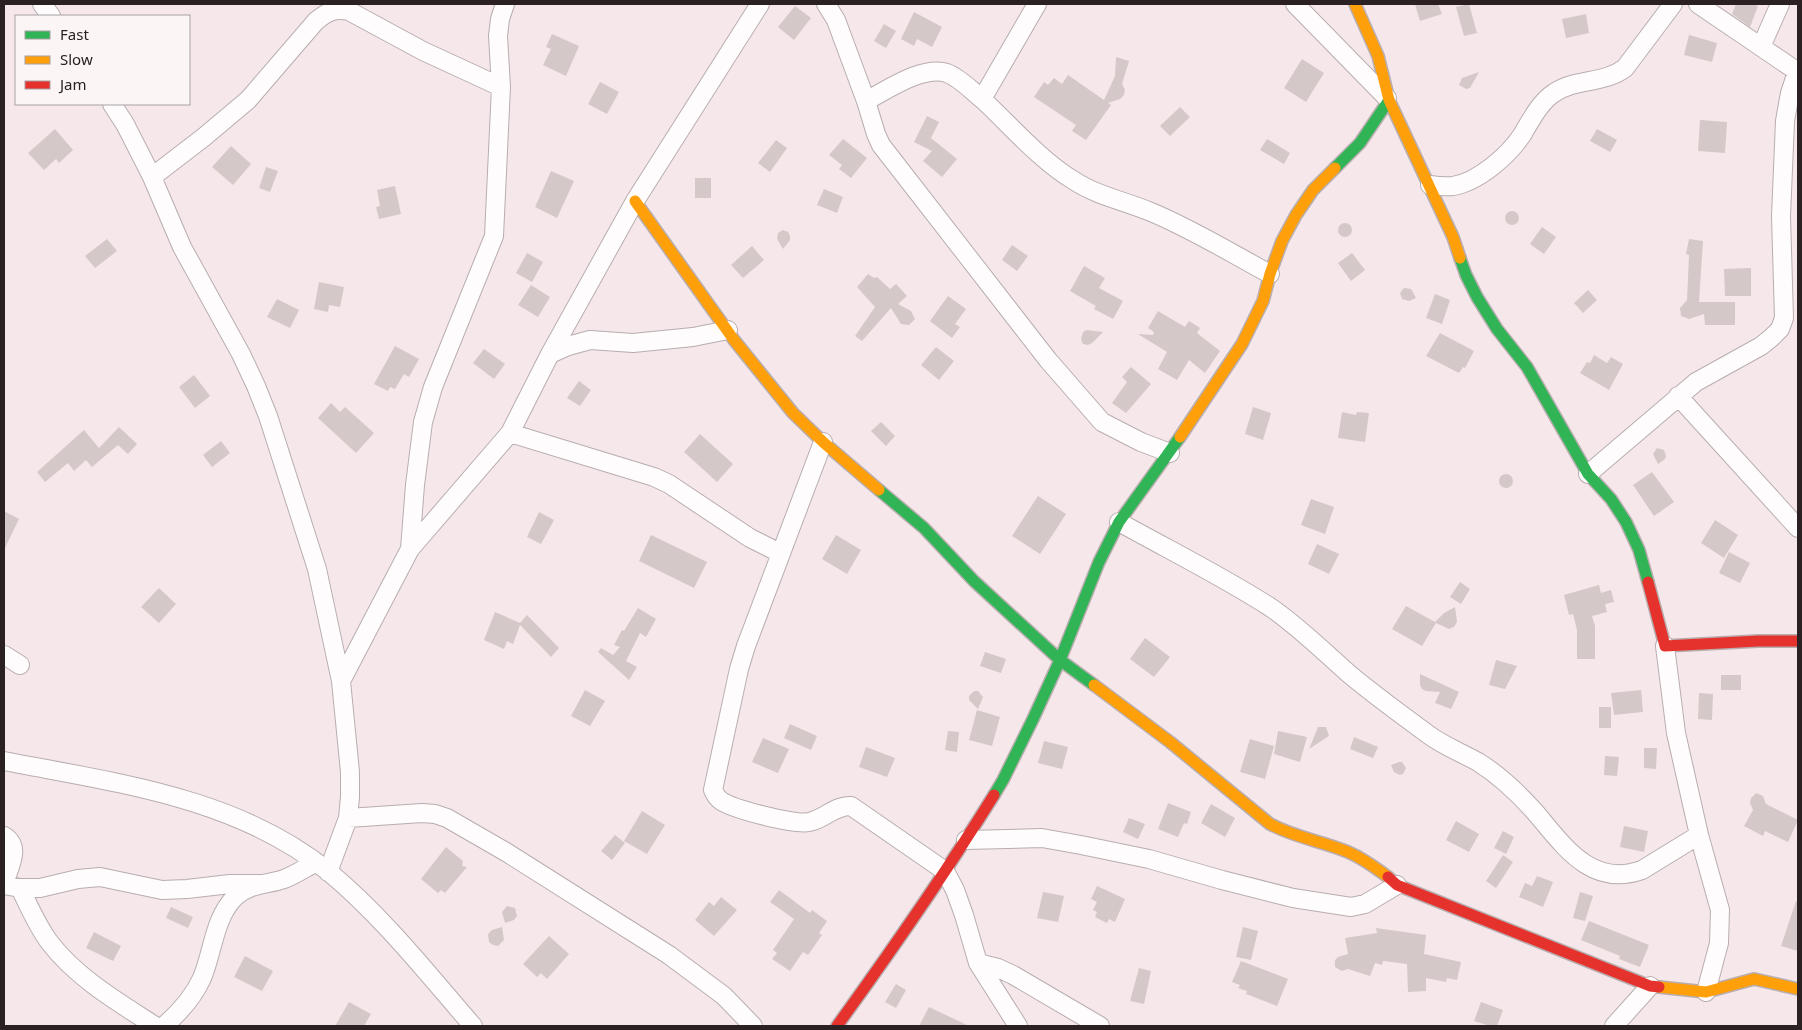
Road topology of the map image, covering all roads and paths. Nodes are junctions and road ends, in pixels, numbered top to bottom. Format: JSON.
{"nodes":[{"id":1,"x":42,"y":4,"type":"edge"},
{"id":2,"x":505,"y":4,"type":"edge"},
{"id":3,"x":760,"y":4,"type":"edge"},
{"id":4,"x":826,"y":4,"type":"edge"},
{"id":5,"x":1037,"y":4,"type":"edge"},
{"id":6,"x":1295,"y":4,"type":"edge"},
{"id":7,"x":1355,"y":4,"type":"edge"},
{"id":8,"x":1673,"y":4,"type":"edge"},
{"id":9,"x":1698,"y":4,"type":"edge"},
{"id":10,"x":1780,"y":4,"type":"edge"},
{"id":11,"x":50,"y":15,"type":"edge"},
{"id":12,"x":1761,"y":47,"type":"junction"},
{"id":13,"x":1798,"y":72,"type":"edge"},
{"id":14,"x":501,"y":87,"type":"junction"},
{"id":15,"x":982,"y":99,"type":"junction"},
{"id":16,"x":1389,"y":100,"type":"junction"},
{"id":17,"x":866,"y":101,"type":"junction"},
{"id":18,"x":113,"y":105,"type":"edge"},
{"id":19,"x":152,"y":177,"type":"junction"},
{"id":20,"x":1430,"y":185,"type":"junction"},
{"id":21,"x":635,"y":201,"type":"junction"},
{"id":22,"x":1270,"y":274,"type":"junction"},
{"id":23,"x":728,"y":330,"type":"junction"},
{"id":24,"x":550,"y":354,"type":"junction"},
{"id":25,"x":1678,"y":396,"type":"junction"},
{"id":26,"x":510,"y":433,"type":"junction"},
{"id":27,"x":823,"y":442,"type":"junction"},
{"id":28,"x":1170,"y":452,"type":"junction"},
{"id":29,"x":1588,"y":474,"type":"junction"},
{"id":30,"x":1119,"y":522,"type":"junction"},
{"id":31,"x":1798,"y":528,"type":"edge"},
{"id":32,"x":410,"y":549,"type":"junction"},
{"id":33,"x":780,"y":553,"type":"junction"},
{"id":34,"x":1798,"y":641,"type":"edge"},
{"id":35,"x":1665,"y":646,"type":"junction"},
{"id":36,"x":4,"y":655,"type":"edge"},
{"id":37,"x":1060,"y":660,"type":"junction"},
{"id":38,"x":20,"y":665,"type":"dead end"},
{"id":39,"x":341,"y":682,"type":"junction"},
{"id":40,"x":4,"y":761,"type":"edge"},
{"id":41,"x":348,"y":818,"type":"junction"},
{"id":42,"x":1699,"y":835,"type":"junction"},
{"id":43,"x":4,"y":836,"type":"edge"},
{"id":44,"x":966,"y":840,"type":"junction"},
{"id":45,"x":322,"y":867,"type":"junction"},
{"id":46,"x":945,"y":872,"type":"junction"},
{"id":47,"x":258,"y":884,"type":"junction"},
{"id":48,"x":1397,"y":884,"type":"junction"},
{"id":49,"x":9,"y":886,"type":"edge"},
{"id":50,"x":978,"y":963,"type":"junction"},
{"id":51,"x":1650,"y":986,"type":"junction"},
{"id":52,"x":1798,"y":989,"type":"edge"},
{"id":53,"x":1706,"y":992,"type":"junction"},
{"id":54,"x":155,"y":1026,"type":"edge"},
{"id":55,"x":164,"y":1026,"type":"edge"},
{"id":56,"x":473,"y":1026,"type":"edge"},
{"id":57,"x":753,"y":1026,"type":"edge"},
{"id":58,"x":837,"y":1026,"type":"edge"},
{"id":59,"x":1018,"y":1026,"type":"edge"},
{"id":60,"x":1100,"y":1026,"type":"edge"},
{"id":61,"x":1614,"y":1026,"type":"edge"}],
"edges":[{"from":1,"to":11,"type":"street"},
{"from":2,"to":14,"type":"street"},
{"from":3,"to":21,"type":"street"},
{"from":4,"to":17,"type":"street"},
{"from":5,"to":15,"type":"street"},
{"from":6,"to":16,"type":"street"},
{"from":7,"to":16,"type":"street"},
{"from":8,"to":20,"type":"street"},
{"from":9,"to":12,"type":"street"},
{"from":10,"to":12,"type":"street"},
{"from":12,"to":13,"type":"street"},
{"from":13,"to":25,"type":"street"},
{"from":14,"to":19,"type":"street"},
{"from":14,"to":32,"type":"street"},
{"from":15,"to":17,"type":"street"},
{"from":15,"to":22,"type":"street"},
{"from":16,"to":20,"type":"street"},
{"from":16,"to":22,"type":"street"},
{"from":17,"to":28,"type":"street"},
{"from":18,"to":19,"type":"street"},
{"from":19,"to":39,"type":"street"},
{"from":20,"to":29,"type":"street"},
{"from":21,"to":23,"type":"street"},
{"from":21,"to":24,"type":"street"},
{"from":22,"to":28,"type":"street"},
{"from":23,"to":24,"type":"street"},
{"from":23,"to":27,"type":"street"},
{"from":24,"to":26,"type":"street"},
{"from":25,"to":29,"type":"street"},
{"from":25,"to":31,"type":"street"},
{"from":26,"to":32,"type":"street"},
{"from":26,"to":33,"type":"street"},
{"from":27,"to":33,"type":"street"},
{"from":27,"to":37,"type":"street"},
{"from":28,"to":30,"type":"street"},
{"from":29,"to":35,"type":"street"},
{"from":30,"to":37,"type":"street"},
{"from":30,"to":42,"type":"street"},
{"from":32,"to":39,"type":"street"},
{"from":33,"to":46,"type":"street"},
{"from":34,"to":35,"type":"street"},
{"from":35,"to":42,"type":"street"},
{"from":36,"to":38,"type":"street"},
{"from":37,"to":44,"type":"street"},
{"from":37,"to":48,"type":"street"},
{"from":39,"to":41,"type":"street"},
{"from":40,"to":45,"type":"street"},
{"from":41,"to":45,"type":"street"},
{"from":41,"to":57,"type":"street"},
{"from":42,"to":53,"type":"street"},
{"from":43,"to":49,"type":"street"},
{"from":44,"to":46,"type":"street"},
{"from":44,"to":48,"type":"street"},
{"from":45,"to":47,"type":"street"},
{"from":45,"to":56,"type":"street"},
{"from":46,"to":50,"type":"street"},
{"from":46,"to":58,"type":"street"},
{"from":47,"to":49,"type":"street"},
{"from":47,"to":55,"type":"street"},
{"from":48,"to":51,"type":"street"},
{"from":49,"to":54,"type":"street"},
{"from":50,"to":59,"type":"street"},
{"from":50,"to":60,"type":"street"},
{"from":51,"to":53,"type":"street"},
{"from":51,"to":61,"type":"street"},
{"from":52,"to":53,"type":"street"}]}
